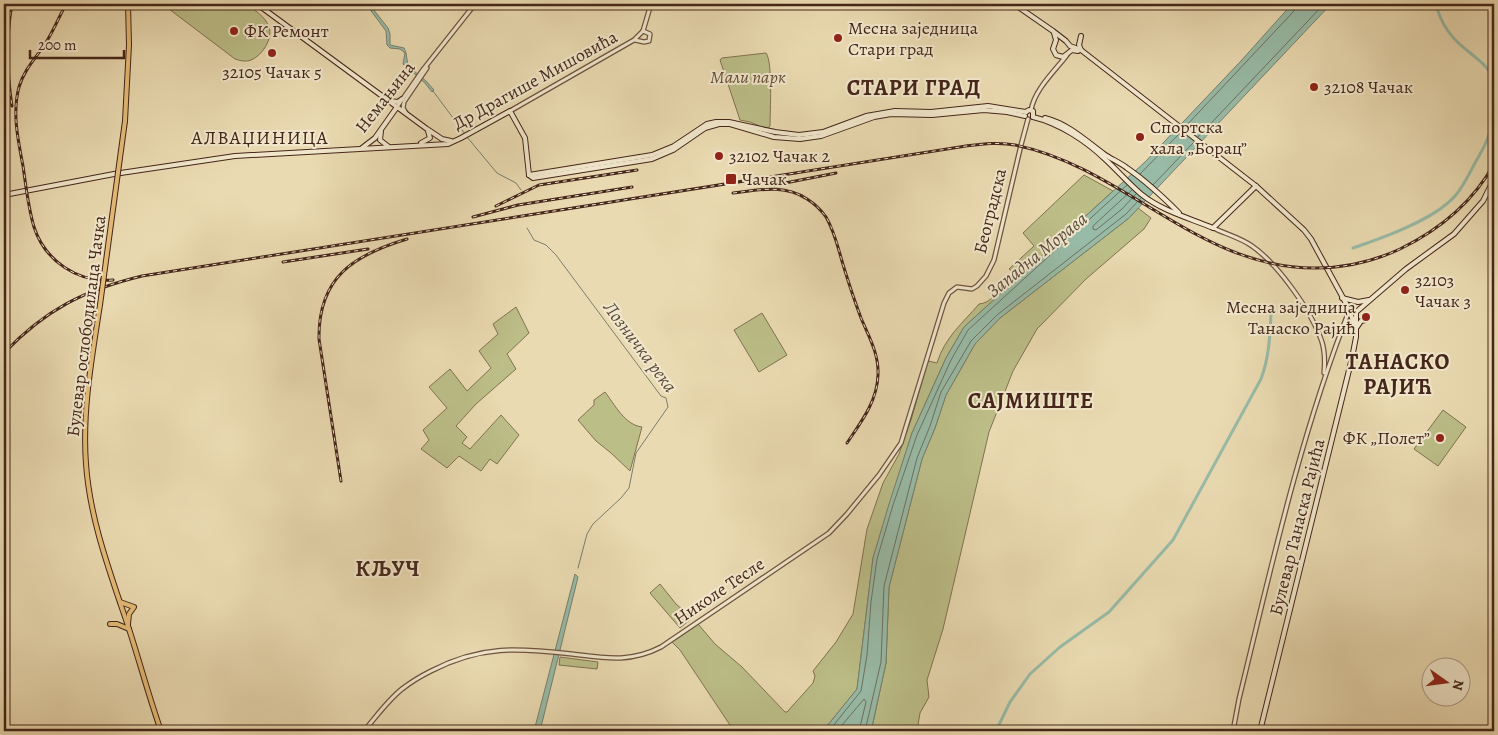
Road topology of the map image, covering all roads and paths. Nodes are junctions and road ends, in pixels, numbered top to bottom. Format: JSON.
{"nodes":[{"id":1,"x":128,"y":4,"type":"edge"},
{"id":2,"x":257,"y":4,"type":"edge"},
{"id":3,"x":475,"y":4,"type":"edge"},
{"id":4,"x":651,"y":4,"type":"edge"},
{"id":5,"x":1014,"y":4,"type":"edge"},
{"id":6,"x":643,"y":31,"type":"junction"},
{"id":7,"x":1053,"y":31,"type":"junction"},
{"id":8,"x":640,"y":34,"type":"junction"},
{"id":9,"x":1081,"y":36,"type":"dead end"},
{"id":10,"x":634,"y":40,"type":"junction"},
{"id":11,"x":1064,"y":40,"type":"junction"},
{"id":12,"x":641,"y":41,"type":"junction"},
{"id":13,"x":1055,"y":44,"type":"junction"},
{"id":14,"x":1070,"y":46,"type":"junction"},
{"id":15,"x":1082,"y":52,"type":"junction"},
{"id":16,"x":1068,"y":54,"type":"junction"},
{"id":17,"x":1058,"y":56,"type":"junction"},
{"id":18,"x":431,"y":62,"type":"junction"},
{"id":19,"x":1059,"y":65,"type":"junction"},
{"id":20,"x":402,"y":99,"type":"junction"},
{"id":21,"x":388,"y":101,"type":"junction"},
{"id":22,"x":397,"y":107,"type":"junction"},
{"id":23,"x":510,"y":111,"type":"junction"},
{"id":24,"x":405,"y":112,"type":"junction"},
{"id":25,"x":391,"y":115,"type":"junction"},
{"id":26,"x":1030,"y":115,"type":"junction"},
{"id":27,"x":383,"y":128,"type":"junction"},
{"id":28,"x":427,"y":129,"type":"junction"},
{"id":29,"x":454,"y":141,"type":"junction"},
{"id":30,"x":418,"y":144,"type":"junction"},
{"id":31,"x":389,"y":147,"type":"junction"},
{"id":32,"x":361,"y":149,"type":"junction"},
{"id":33,"x":1105,"y":156,"type":"junction"},
{"id":34,"x":1494,"y":179,"type":"edge"},
{"id":35,"x":1256,"y":186,"type":"junction"},
{"id":36,"x":4,"y":195,"type":"edge"},
{"id":37,"x":1173,"y":210,"type":"junction"},
{"id":38,"x":1213,"y":228,"type":"junction"},
{"id":39,"x":957,"y":287,"type":"joint"},
{"id":40,"x":1342,"y":298,"type":"junction"},
{"id":41,"x":1369,"y":300,"type":"junction"},
{"id":42,"x":1356,"y":301,"type":"junction"},
{"id":43,"x":1361,"y":307,"type":"junction"},
{"id":44,"x":1350,"y":310,"type":"junction"},
{"id":45,"x":1356,"y":313,"type":"junction"},
{"id":46,"x":1365,"y":320,"type":"dead end"},
{"id":47,"x":1356,"y":329,"type":"junction"},
{"id":48,"x":1324,"y":351,"type":"junction"},
{"id":49,"x":1333,"y":352,"type":"junction"},
{"id":50,"x":1324,"y":376,"type":"junction"},
{"id":51,"x":119,"y":601,"type":"junction"},
{"id":52,"x":110,"y":624,"type":"dead end"},
{"id":53,"x":128,"y":629,"type":"junction"},
{"id":54,"x":161,"y":731,"type":"edge"},
{"id":55,"x":364,"y":731,"type":"edge"},
{"id":56,"x":1233,"y":731,"type":"edge"},
{"id":57,"x":1260,"y":731,"type":"edge"}],
"edges":[{"from":1,"to":51,"type":"main road","name":"Булевар ослободилаца Чачка","bridge":true},
{"from":2,"to":21,"type":"main road"},
{"from":3,"to":18,"type":"street","name":"Немањина"},
{"from":4,"to":6,"type":"street"},
{"from":5,"to":7,"type":"main road"},
{"from":6,"to":8,"type":"street"},
{"from":6,"to":12,"type":"street"},
{"from":7,"to":11,"type":"main road"},
{"from":7,"to":13,"type":"main road"},
{"from":8,"to":10,"type":"street","name":"Др Драгише Мишовића"},
{"from":8,"to":12,"type":"street"},
{"from":9,"to":15,"type":"main road"},
{"from":10,"to":12,"type":"street","name":"Др Драгише Мишовића"},
{"from":10,"to":23,"type":"street","name":"Др Драгише Мишовића"},
{"from":11,"to":13,"type":"main road"},
{"from":11,"to":14,"type":"main road"},
{"from":13,"to":17,"type":"main road"},
{"from":14,"to":15,"type":"main road"},
{"from":14,"to":16,"type":"main road"},
{"from":15,"to":16,"type":"main road"},
{"from":15,"to":35,"type":"main road"},
{"from":16,"to":17,"type":"main road"},
{"from":16,"to":19,"type":"street"},
{"from":17,"to":19,"type":"street"},
{"from":18,"to":20,"type":"street","name":"Немањина"},
{"from":18,"to":24,"type":"street","name":"Немањина"},
{"from":19,"to":26,"type":"street"},
{"from":20,"to":21,"type":"main road"},
{"from":20,"to":22,"type":"street","name":"Немањина"},
{"from":21,"to":22,"type":"main road"},
{"from":21,"to":25,"type":"main road"},
{"from":22,"to":24,"type":"main road"},
{"from":22,"to":25,"type":"main road","name":"Немањина"},
{"from":23,"to":26,"type":"main road"},
{"from":23,"to":29,"type":"main road","name":"Др Драгише Мишовића"},
{"from":24,"to":25,"type":"main road"},
{"from":24,"to":28,"type":"main road"},
{"from":25,"to":27,"type":"main road","name":"Немањина"},
{"from":26,"to":33,"type":"main road"},
{"from":26,"to":39,"type":"street","name":"Београдска"},
{"from":27,"to":31,"type":"main road"},
{"from":27,"to":32,"type":"main road","name":"Немањина"},
{"from":28,"to":29,"type":"main road"},
{"from":28,"to":30,"type":"main road"},
{"from":29,"to":30,"type":"main road","name":"Др Драгише Мишовића"},
{"from":30,"to":31,"type":"main road","name":"Др Драгише Мишовића"},
{"from":31,"to":32,"type":"main road","name":"Др Драгише Мишовића"},
{"from":32,"to":36,"type":"main road","name":"Др Драгише Мишовића"},
{"from":33,"to":37,"type":"main road"},
{"from":33,"to":37,"type":"main road"},
{"from":34,"to":41,"type":"main road"},
{"from":35,"to":38,"type":"main road"},
{"from":35,"to":40,"type":"main road"},
{"from":37,"to":38,"type":"main road"},
{"from":38,"to":48,"type":"street"},
{"from":39,"to":55,"type":"street","name":"Николе Тесле"},
{"from":40,"to":42,"type":"main road"},
{"from":40,"to":44,"type":"main road"},
{"from":41,"to":42,"type":"main road"},
{"from":41,"to":43,"type":"main road"},
{"from":42,"to":43,"type":"main road"},
{"from":42,"to":44,"type":"main road"},
{"from":43,"to":45,"type":"main road"},
{"from":44,"to":45,"type":"main road"},
{"from":44,"to":47,"type":"main road"},
{"from":44,"to":49,"type":"street"},
{"from":45,"to":47,"type":"main road","name":"Булевар Танаска Рајића"},
{"from":46,"to":47,"type":"main road"},
{"from":47,"to":57,"type":"main road","name":"Булевар Танаска Рајића"},
{"from":48,"to":49,"type":"street"},
{"from":48,"to":50,"type":"street"},
{"from":49,"to":50,"type":"street"},
{"from":50,"to":56,"type":"street"},
{"from":51,"to":53,"type":"main road","name":"Булевар ослободилаца Чачка"},
{"from":51,"to":53,"type":"main road"},
{"from":52,"to":53,"type":"main road"},
{"from":53,"to":54,"type":"main road","name":"Булевар ослободилаца Чачка"}]}
